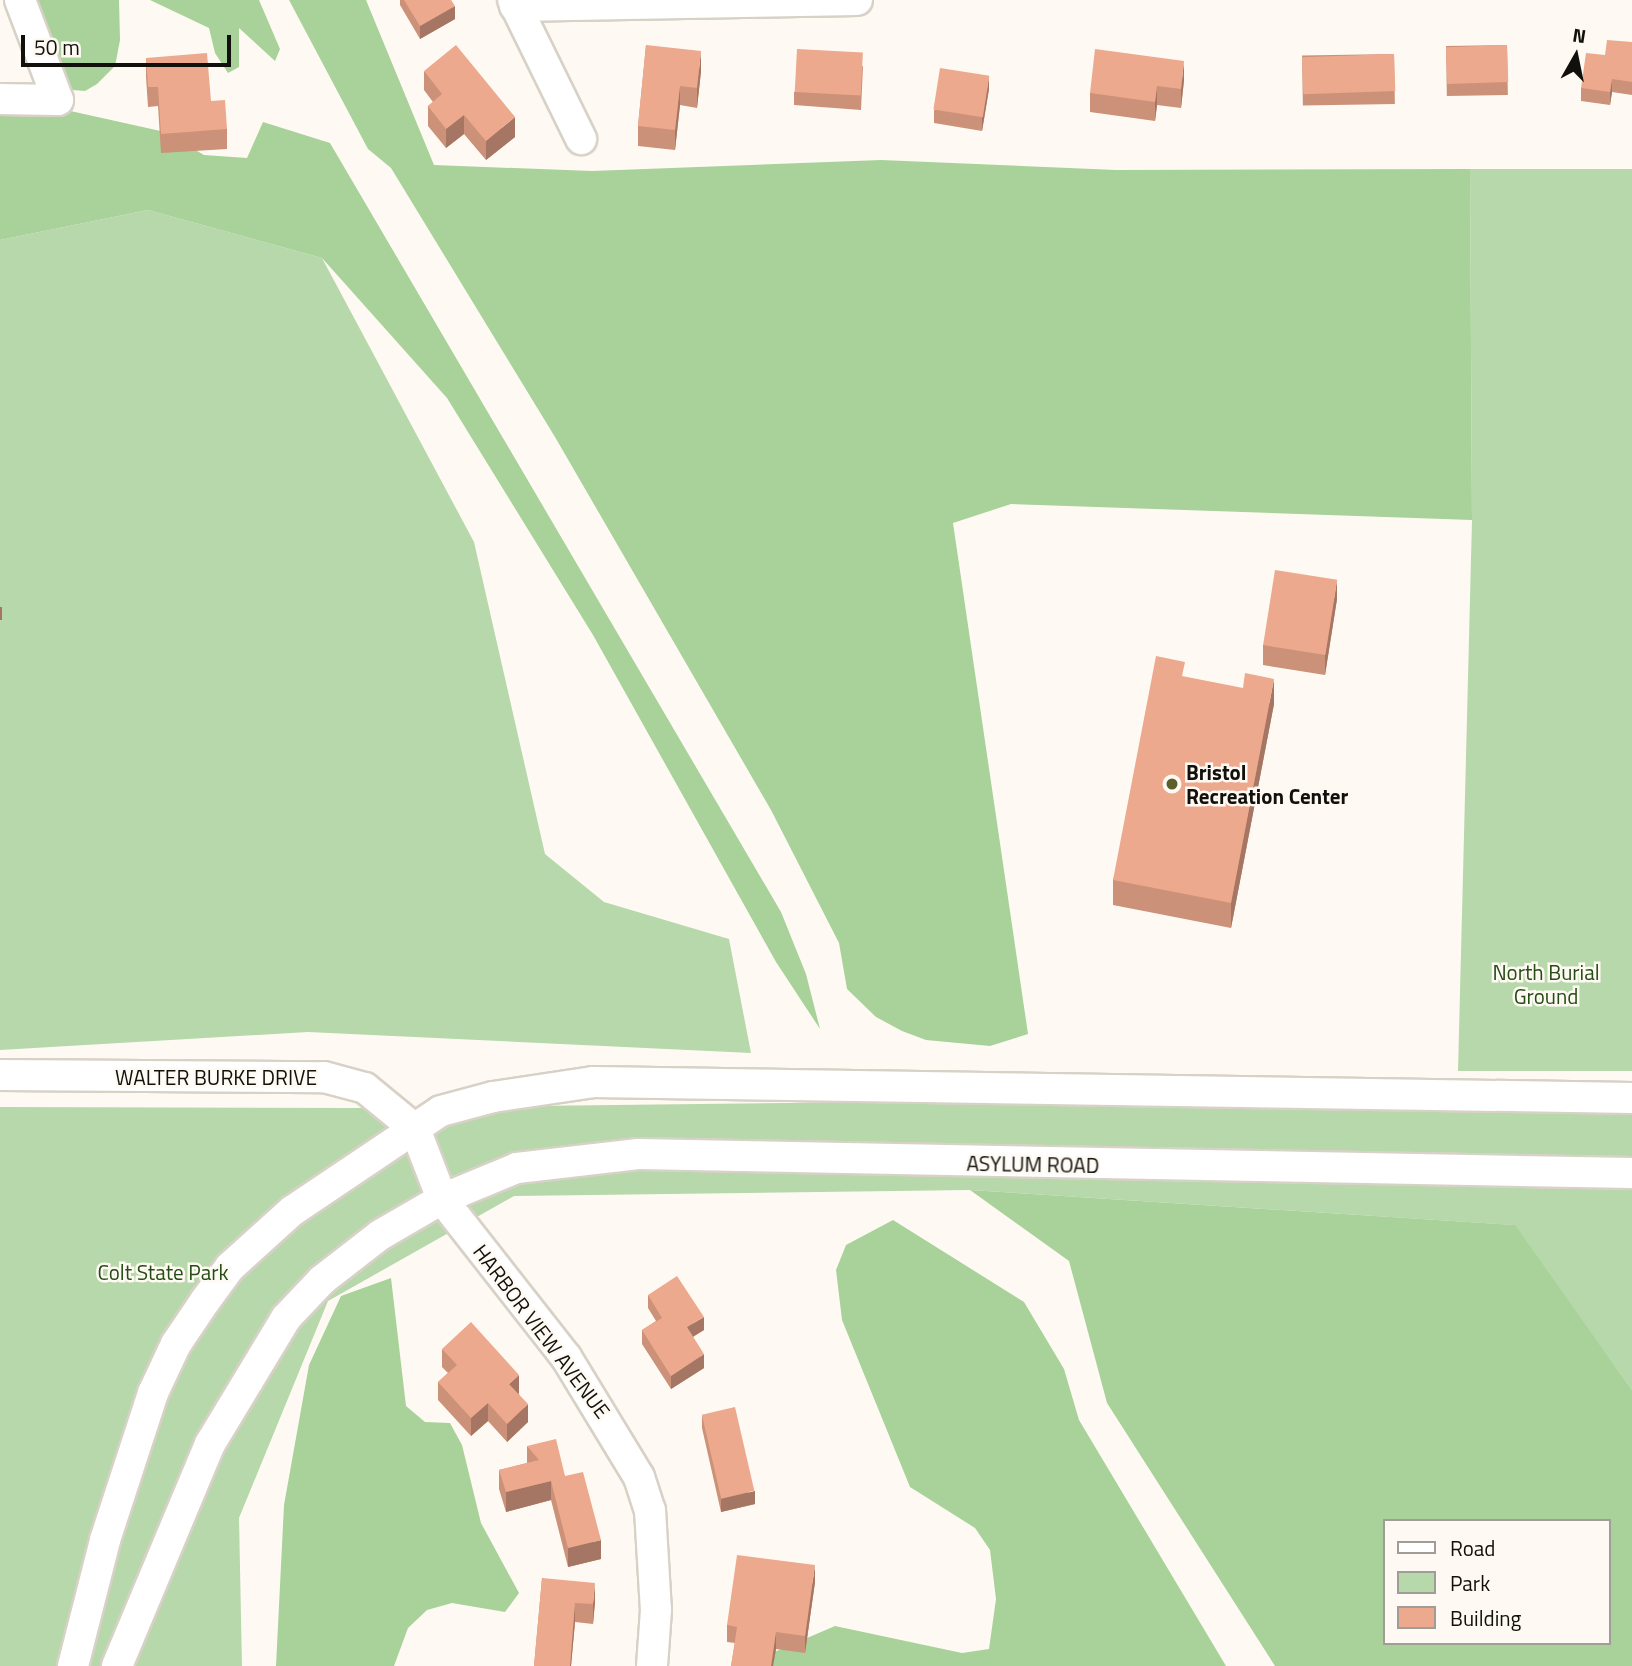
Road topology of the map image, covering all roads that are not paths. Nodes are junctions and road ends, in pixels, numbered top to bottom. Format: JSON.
{"nodes":[{"id":1,"x":20,"y":0,"type":"edge"},
{"id":2,"x":857,"y":0,"type":"edge"},
{"id":3,"x":514,"y":3,"type":"edge"},
{"id":4,"x":0,"y":100,"type":"edge"},
{"id":5,"x":581,"y":139,"type":"dead end"},
{"id":6,"x":0,"y":1075,"type":"edge"},
{"id":7,"x":1632,"y":1098,"type":"edge"},
{"id":8,"x":415,"y":1129,"type":"junction"},
{"id":9,"x":1632,"y":1172,"type":"edge"},
{"id":10,"x":442,"y":1199,"type":"junction"},
{"id":11,"x":73,"y":1666,"type":"edge"},
{"id":12,"x":117,"y":1666,"type":"edge"},
{"id":13,"x":652,"y":1666,"type":"edge"}],
"edges":[{"from":1,"to":4,"type":"street"},
{"from":2,"to":3,"type":"street"},
{"from":3,"to":5,"type":"street"},
{"from":6,"to":8,"type":"street","name":"WALTER BURKE DRIVE"},
{"from":7,"to":8,"type":"street"},
{"from":8,"to":10,"type":"street","name":"HARBOR VIEW AVENUE"},
{"from":8,"to":11,"type":"street"},
{"from":9,"to":10,"type":"street","name":"ASYLUM ROAD"},
{"from":10,"to":12,"type":"street"},
{"from":10,"to":13,"type":"street","name":"HARBOR VIEW AVENUE"}]}
